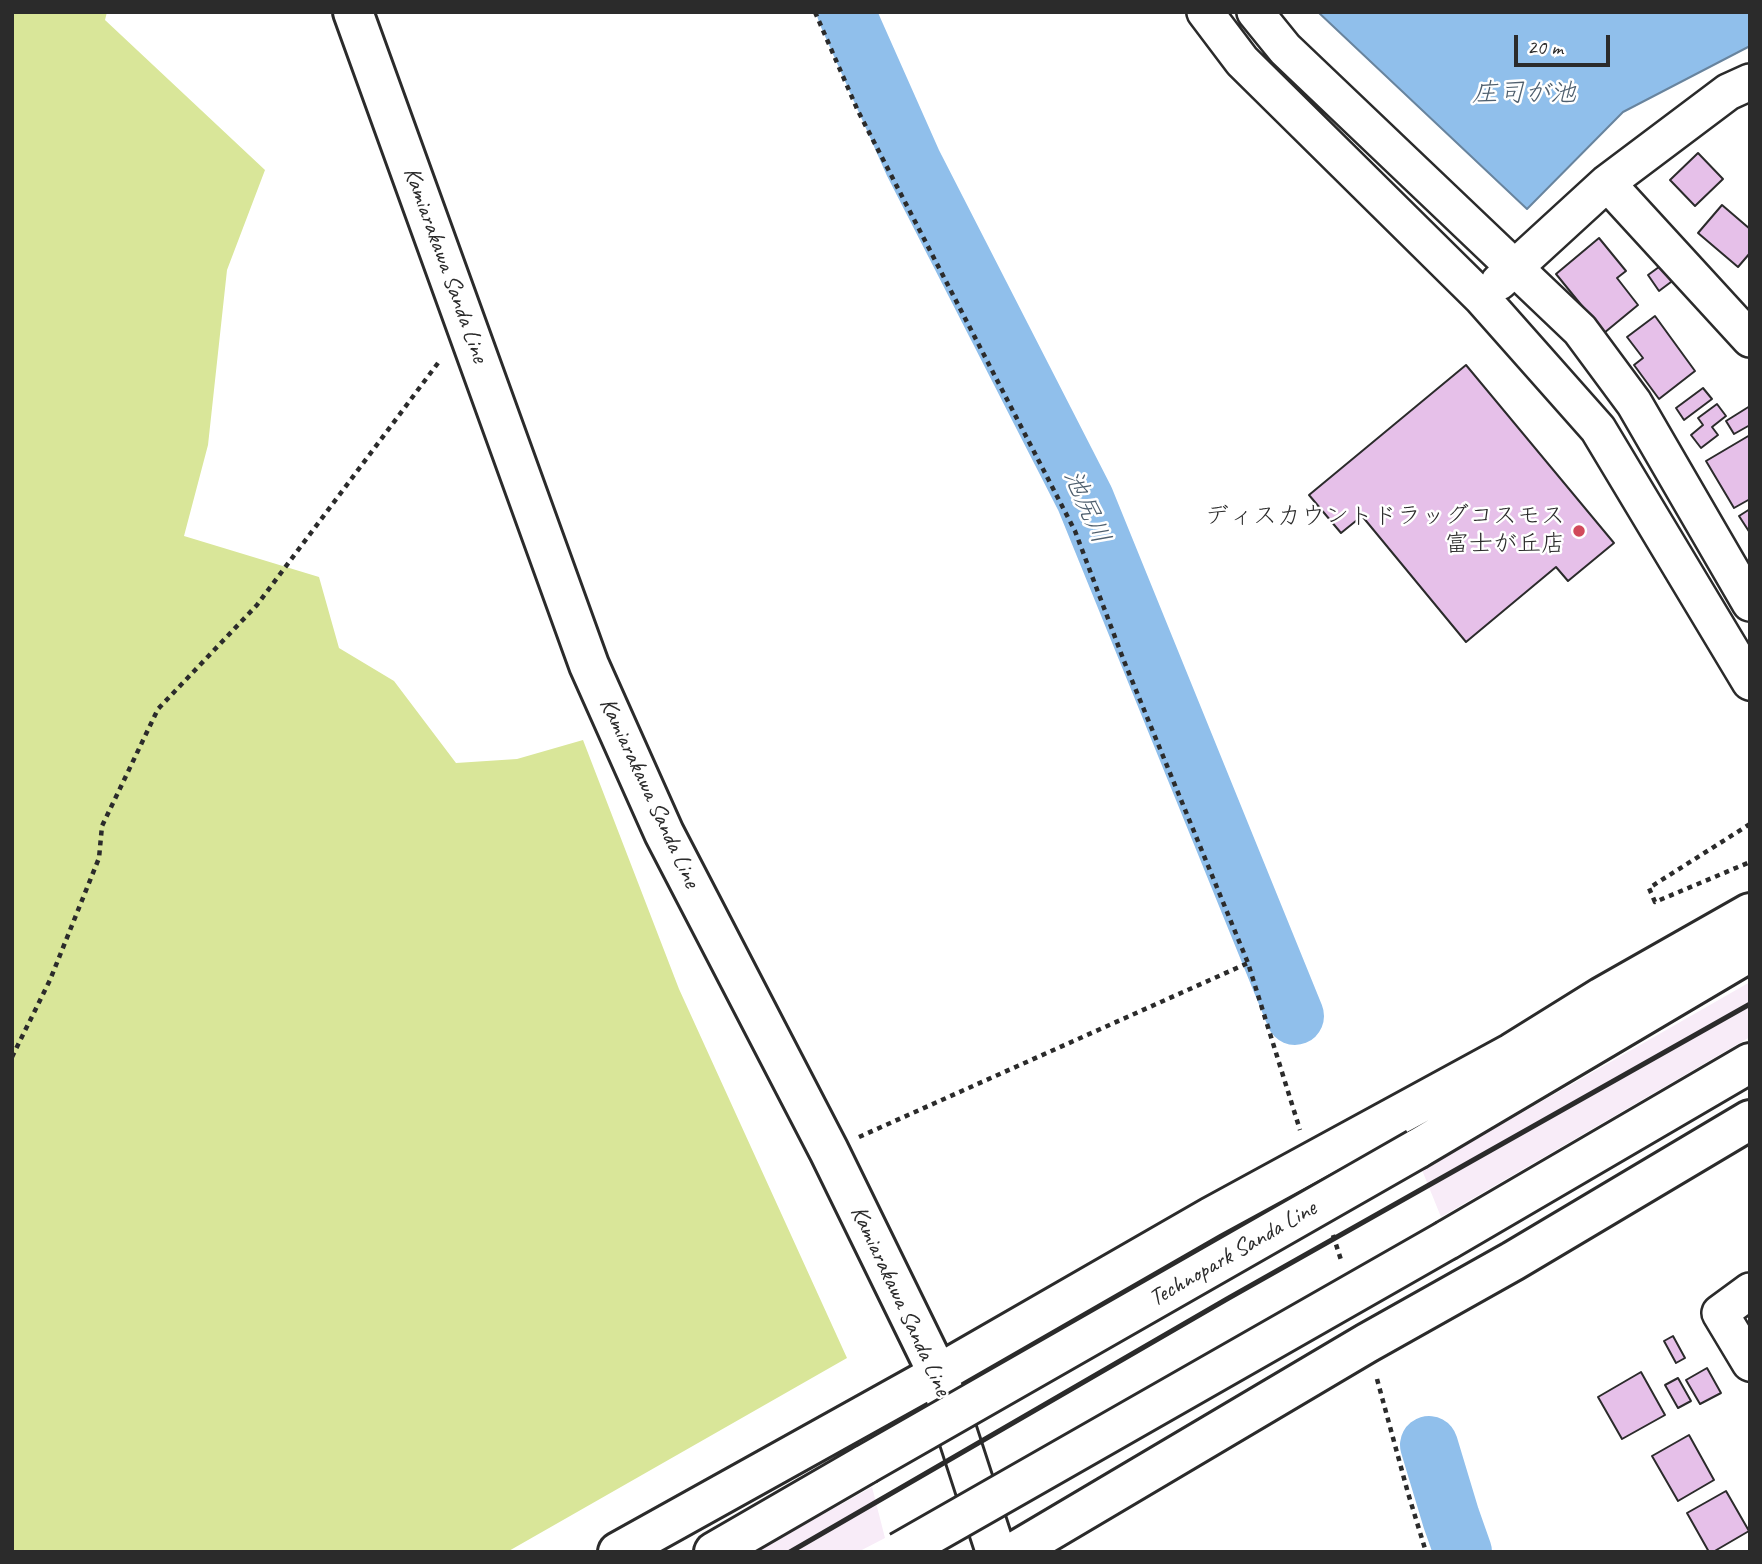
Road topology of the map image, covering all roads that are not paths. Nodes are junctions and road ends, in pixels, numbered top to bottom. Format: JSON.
{"nodes":[{"id":1,"x":353,"y":12,"type":"edge"},
{"id":2,"x":1205,"y":12,"type":"edge"},
{"id":3,"x":1255,"y":12,"type":"edge"},
{"id":4,"x":1750,"y":82,"type":"edge"},
{"id":5,"x":1606,"y":183,"type":"junction"},
{"id":6,"x":1515,"y":268,"type":"junction"},
{"id":7,"x":1481,"y":297,"type":"junction"},
{"id":8,"x":1750,"y":339,"type":"edge"},
{"id":9,"x":1750,"y":603,"type":"edge"},
{"id":10,"x":1750,"y":682,"type":"edge"},
{"id":11,"x":1750,"y":913,"type":"edge"},
{"id":12,"x":1750,"y":952,"type":"edge"},
{"id":13,"x":1750,"y":1063,"type":"edge"},
{"id":14,"x":1750,"y":1120,"type":"edge"},
{"id":15,"x":1750,"y":1291,"type":"edge"},
{"id":16,"x":1750,"y":1363,"type":"edge"},
{"id":17,"x":938,"y":1374,"type":"junction"},
{"id":18,"x":618,"y":1552,"type":"edge"},
{"id":19,"x":714,"y":1552,"type":"edge"},
{"id":20,"x":900,"y":1552,"type":"edge"},
{"id":21,"x":996,"y":1552,"type":"edge"},
{"id":22,"x":1014,"y":1552,"type":"edge"}],
"edges":[{"from":1,"to":17,"type":"main road","name":"Kamiarakawa Sanda Line"},
{"from":2,"to":7,"type":"street"},
{"from":3,"to":6,"type":"street"},
{"from":4,"to":5,"type":"street"},
{"from":5,"to":6,"type":"street"},
{"from":5,"to":8,"type":"street"},
{"from":6,"to":7,"type":"street"},
{"from":6,"to":9,"type":"street"},
{"from":7,"to":10,"type":"street"},
{"from":11,"to":17,"type":"main road"},
{"from":12,"to":19,"type":"main road","name":"Technopark Sanda Line","bridge":true},
{"from":13,"to":20,"type":"main road","bridge":true},
{"from":14,"to":22,"type":"main road"},
{"from":15,"to":16,"type":"street"},
{"from":17,"to":18,"type":"main road"},
{"from":17,"to":21,"type":"main road","name":"Kamiarakawa Sanda Line"}]}
